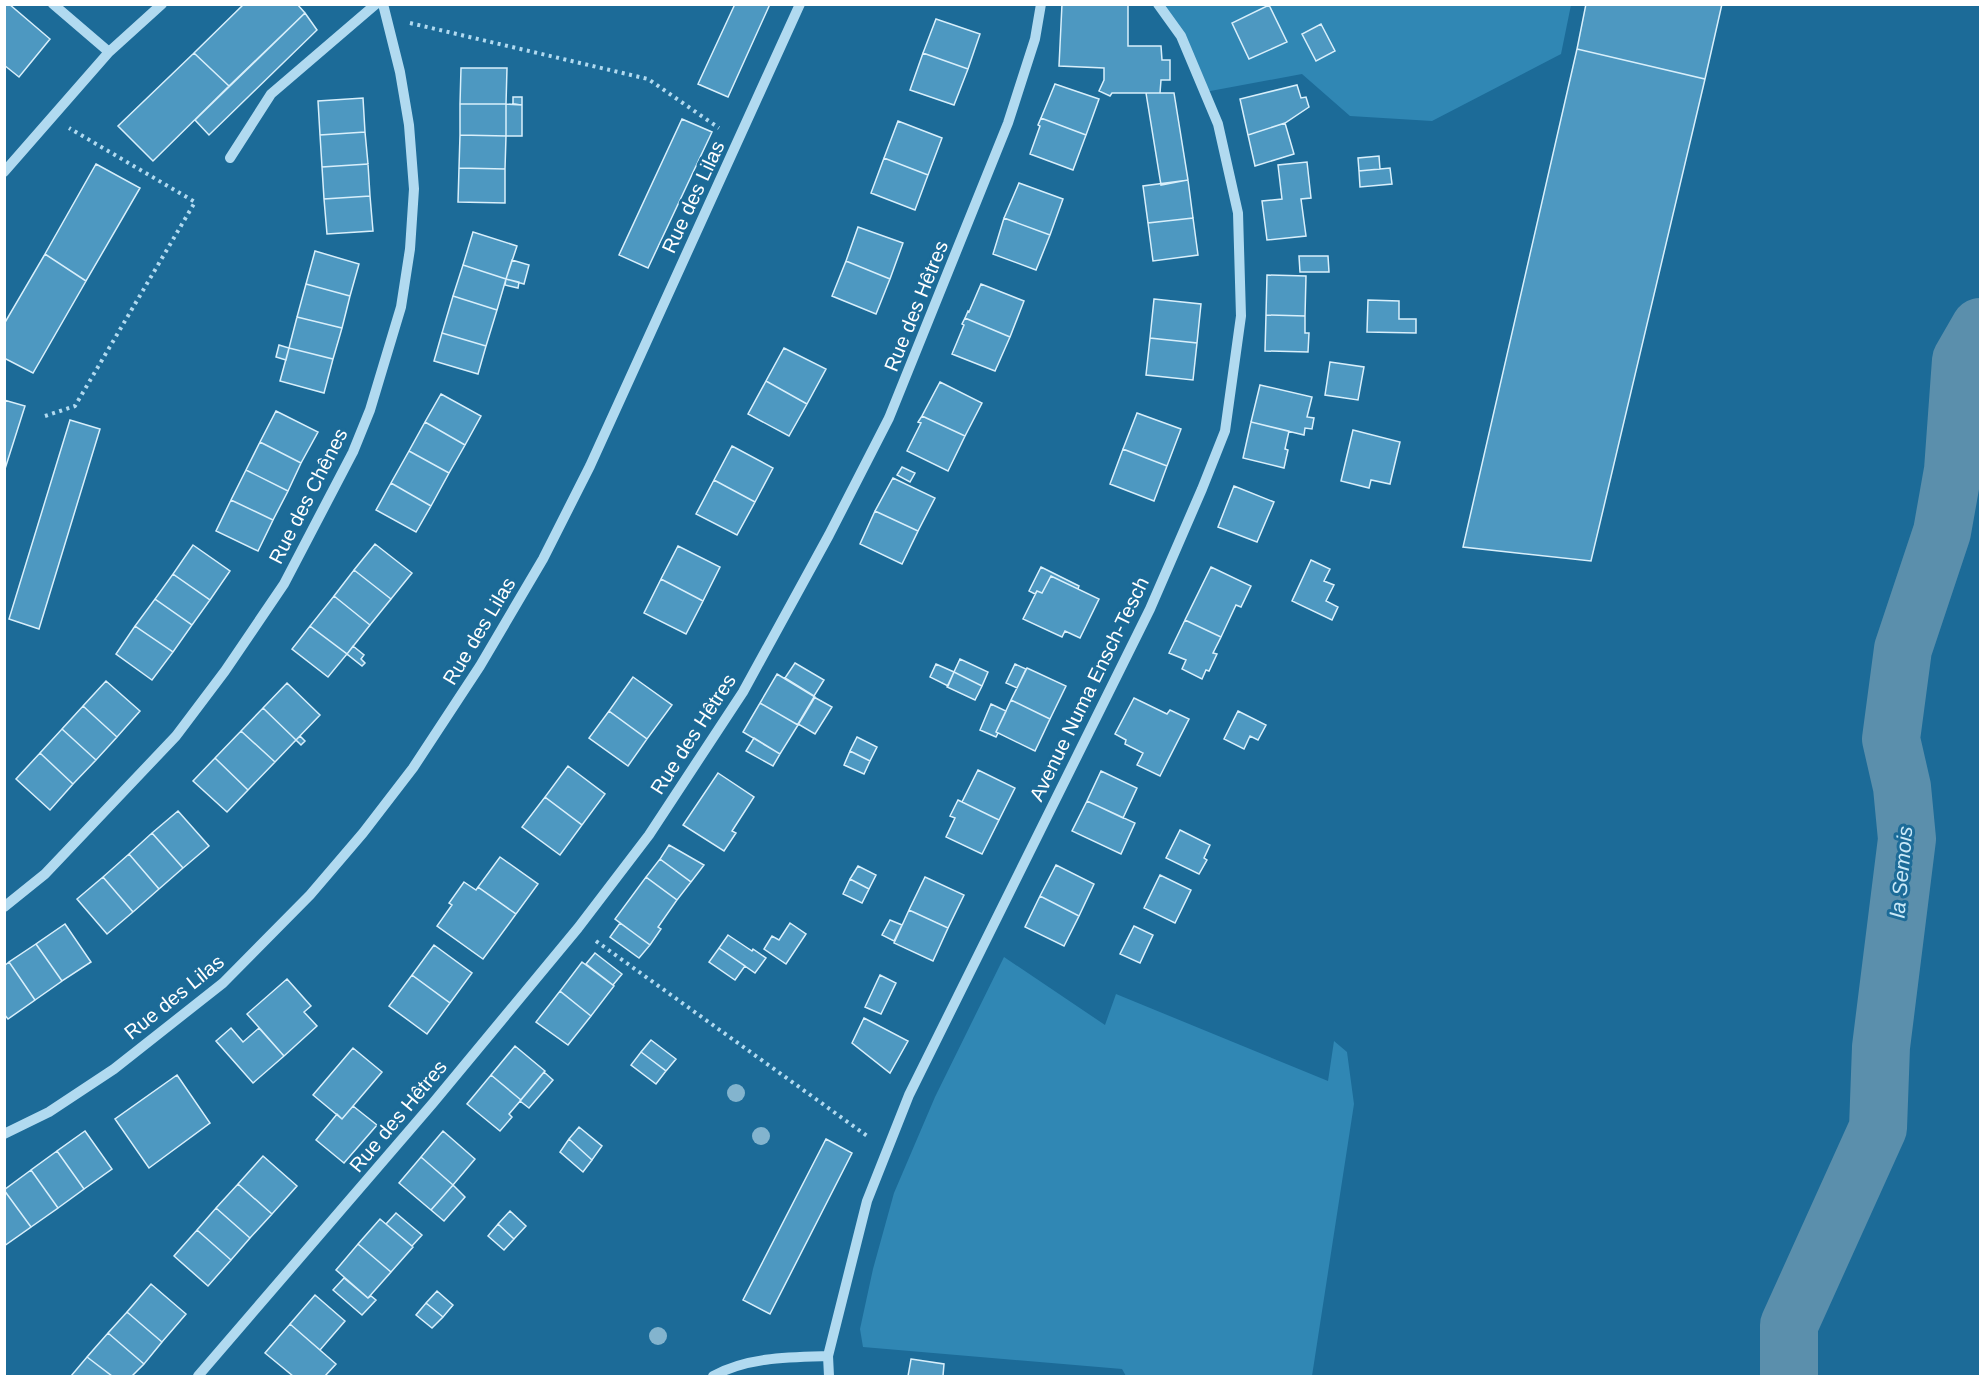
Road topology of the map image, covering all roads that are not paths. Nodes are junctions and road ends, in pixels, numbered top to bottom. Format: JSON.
{"nodes":[{"id":1,"x":53,"y":4,"type":"edge"},
{"id":2,"x":162,"y":4,"type":"edge"},
{"id":3,"x":376,"y":4,"type":"edge"},
{"id":4,"x":383,"y":4,"type":"edge"},
{"id":5,"x":801,"y":4,"type":"edge"},
{"id":6,"x":1041,"y":4,"type":"edge"},
{"id":7,"x":1158,"y":4,"type":"edge"},
{"id":8,"x":109,"y":52,"type":"junction"},
{"id":9,"x":231,"y":158,"type":"dead end"},
{"id":10,"x":4,"y":172,"type":"edge"},
{"id":11,"x":4,"y":907,"type":"edge"},
{"id":12,"x":4,"y":1134,"type":"edge"},
{"id":13,"x":828,"y":1356,"type":"junction"},
{"id":14,"x":198,"y":1377,"type":"edge"},
{"id":15,"x":713,"y":1377,"type":"edge"},
{"id":16,"x":829,"y":1377,"type":"edge"}],
"edges":[{"from":1,"to":8,"type":"street"},
{"from":2,"to":8,"type":"street"},
{"from":3,"to":9,"type":"street"},
{"from":4,"to":11,"type":"street","name":"Rue des Chênes"},
{"from":5,"to":12,"type":"street","name":"Rue des Lilas"},
{"from":6,"to":14,"type":"street","name":"Rue des Hêtres"},
{"from":7,"to":13,"type":"street","name":"Avenue Numa Ensch-Tesch"},
{"from":8,"to":10,"type":"street"},
{"from":13,"to":15,"type":"street"},
{"from":13,"to":16,"type":"street","name":"Avenue Numa Ensch-Tesch"}]}
